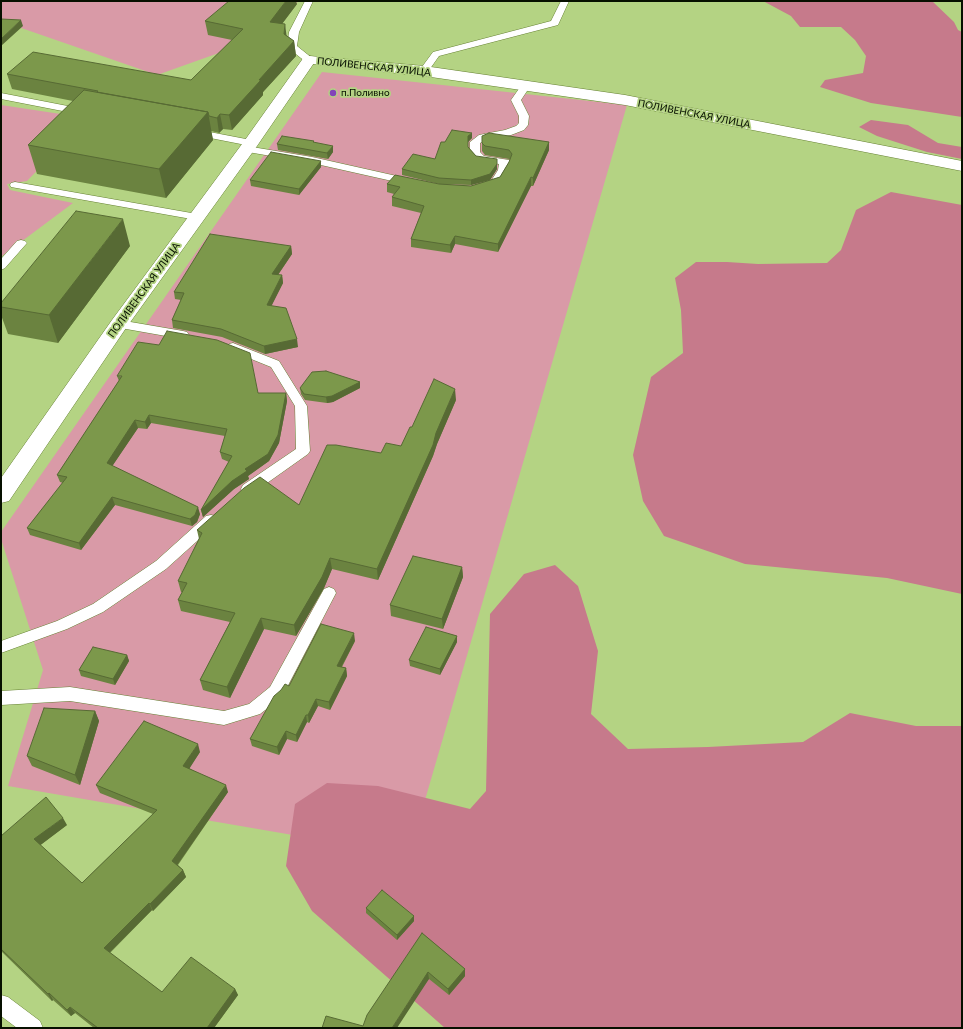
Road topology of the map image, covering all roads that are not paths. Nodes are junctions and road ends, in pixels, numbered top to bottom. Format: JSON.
{"nodes":[{"id":1,"x":309,"y":1,"type":"edge"},
{"id":2,"x":565,"y":1,"type":"edge"},
{"id":3,"x":310,"y":60,"type":"junction"},
{"id":4,"x":424,"y":71,"type":"junction"},
{"id":5,"x":526,"y":86,"type":"junction"},
{"id":6,"x":1,"y":96,"type":"edge"},
{"id":7,"x":95,"y":114,"type":"edge"},
{"id":8,"x":181,"y":130,"type":"edge"},
{"id":9,"x":249,"y":146,"type":"junction"},
{"id":10,"x":962,"y":166,"type":"edge"},
{"id":11,"x":417,"y":183,"type":"edge"},
{"id":12,"x":16,"y":185,"type":"dead end"},
{"id":13,"x":471,"y":190,"type":"edge"},
{"id":14,"x":197,"y":217,"type":"junction"},
{"id":15,"x":21,"y":243,"type":"dead end"},
{"id":16,"x":1,"y":266,"type":"edge"},
{"id":17,"x":119,"y":324,"type":"junction"},
{"id":18,"x":192,"y":337,"type":"edge"},
{"id":19,"x":222,"y":342,"type":"edge"},
{"id":20,"x":240,"y":494,"type":"edge"},
{"id":21,"x":1,"y":495,"type":"edge"},
{"id":22,"x":223,"y":510,"type":"edge"},
{"id":23,"x":328,"y":593,"type":"dead end"},
{"id":24,"x":1,"y":647,"type":"edge"},
{"id":25,"x":1,"y":698,"type":"edge"},
{"id":26,"x":1,"y":1004,"type":"edge"},
{"id":27,"x":33,"y":1028,"type":"edge"}],
"edges":[{"from":1,"to":3,"type":"lane"},
{"from":2,"to":4,"type":"lane"},
{"from":3,"to":4,"type":"street","name":"ПОЛИВЕНСКАЯ УЛИЦА"},
{"from":3,"to":9,"type":"street","name":"ПОЛИВЕНСКАЯ УЛИЦА"},
{"from":4,"to":5,"type":"street","name":"ПОЛИВЕНСКАЯ УЛИЦА"},
{"from":5,"to":10,"type":"street","name":"ПОЛИВЕНСКАЯ УЛИЦА"},
{"from":5,"to":13,"type":"lane"},
{"from":6,"to":7,"type":"lane"},
{"from":8,"to":9,"type":"lane"},
{"from":9,"to":11,"type":"lane"},
{"from":9,"to":14,"type":"street","name":"ПОЛИВЕНСКАЯ УЛИЦА"},
{"from":12,"to":14,"type":"lane"},
{"from":14,"to":17,"type":"street","name":"ПОЛИВЕНСКАЯ УЛИЦА"},
{"from":15,"to":16,"type":"lane"},
{"from":17,"to":18,"type":"lane"},
{"from":17,"to":21,"type":"street","name":"ПОЛИВЕНСКАЯ УЛИЦА"},
{"from":19,"to":20,"type":"lane"},
{"from":22,"to":24,"type":"lane"},
{"from":23,"to":25,"type":"lane"},
{"from":26,"to":27,"type":"lane"}]}
